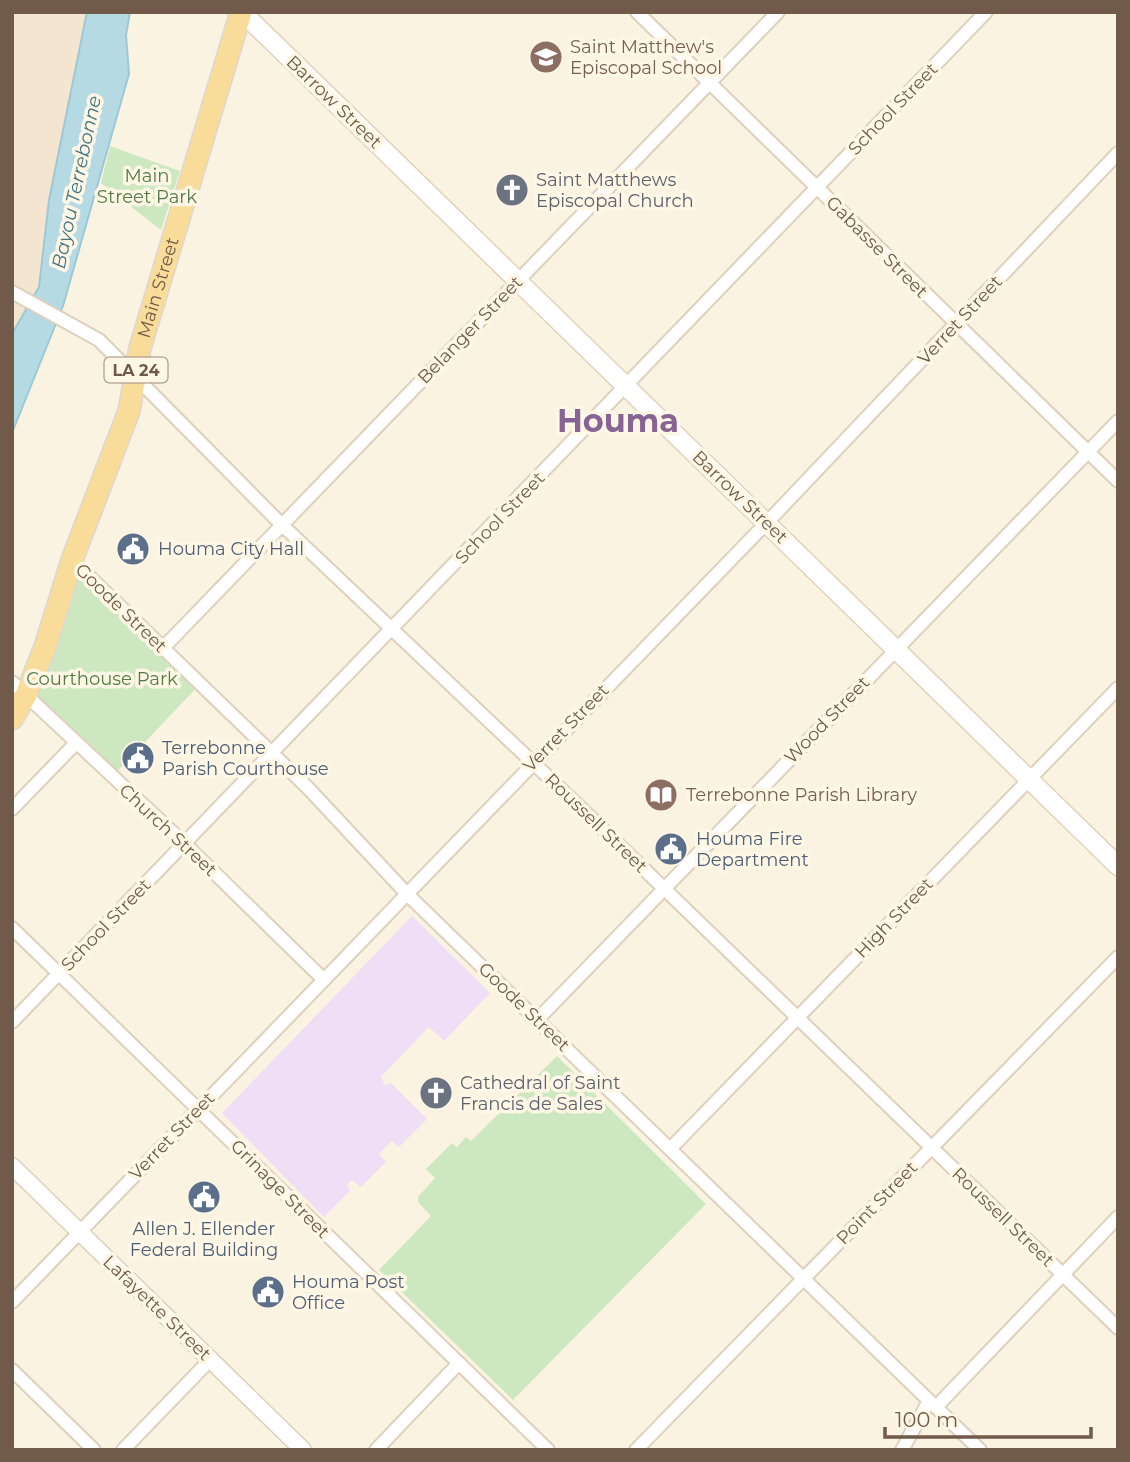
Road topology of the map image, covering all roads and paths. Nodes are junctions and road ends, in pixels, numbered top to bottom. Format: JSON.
{"nodes":[{"id":1,"x":242,"y":12,"type":"edge"},
{"id":2,"x":637,"y":12,"type":"edge"},
{"id":3,"x":778,"y":12,"type":"edge"},
{"id":4,"x":986,"y":12,"type":"edge"},
{"id":5,"x":708,"y":81,"type":"junction"},
{"id":6,"x":1118,"y":153,"type":"edge"},
{"id":7,"x":816,"y":187,"type":"junction"},
{"id":8,"x":517,"y":281,"type":"junction"},
{"id":9,"x":15,"y":294,"type":"edge"},
{"id":10,"x":956,"y":326,"type":"junction"},
{"id":11,"x":135,"y":374,"type":"junction"},
{"id":12,"x":627,"y":387,"type":"junction"},
{"id":13,"x":1118,"y":421,"type":"edge"},
{"id":14,"x":1088,"y":452,"type":"junction"},
{"id":15,"x":1118,"y":481,"type":"edge"},
{"id":16,"x":767,"y":523,"type":"junction"},
{"id":17,"x":281,"y":524,"type":"junction"},
{"id":18,"x":72,"y":560,"type":"junction"},
{"id":19,"x":391,"y":629,"type":"junction"},
{"id":20,"x":163,"y":649,"type":"junction"},
{"id":21,"x":896,"y":649,"type":"junction"},
{"id":22,"x":1118,"y":688,"type":"edge"},
{"id":23,"x":19,"y":689,"type":"edge"},
{"id":24,"x":12,"y":719,"type":"edge"},
{"id":25,"x":76,"y":743,"type":"junction"},
{"id":26,"x":271,"y":753,"type":"junction"},
{"id":27,"x":532,"y":762,"type":"junction"},
{"id":28,"x":1029,"y":780,"type":"junction"},
{"id":29,"x":12,"y":809,"type":"edge"},
{"id":30,"x":185,"y":844,"type":"junction"},
{"id":31,"x":1118,"y":866,"type":"edge"},
{"id":32,"x":664,"y":890,"type":"junction"},
{"id":33,"x":407,"y":894,"type":"junction"},
{"id":34,"x":12,"y":928,"type":"edge"},
{"id":35,"x":1118,"y":957,"type":"edge"},
{"id":36,"x":59,"y":974,"type":"junction"},
{"id":37,"x":323,"y":979,"type":"junction"},
{"id":38,"x":798,"y":1017,"type":"junction"},
{"id":39,"x":537,"y":1020,"type":"junction"},
{"id":40,"x":12,"y":1022,"type":"edge"},
{"id":41,"x":199,"y":1109,"type":"junction"},
{"id":42,"x":931,"y":1147,"type":"junction"},
{"id":43,"x":670,"y":1149,"type":"junction"},
{"id":44,"x":12,"y":1166,"type":"edge"},
{"id":45,"x":1118,"y":1217,"type":"edge"},
{"id":46,"x":80,"y":1233,"type":"junction"},
{"id":47,"x":1062,"y":1274,"type":"junction"},
{"id":48,"x":804,"y":1280,"type":"junction"},
{"id":49,"x":12,"y":1302,"type":"edge"},
{"id":50,"x":1118,"y":1328,"type":"edge"},
{"id":51,"x":210,"y":1360,"type":"junction"},
{"id":52,"x":459,"y":1363,"type":"junction"},
{"id":53,"x":12,"y":1370,"type":"edge"},
{"id":54,"x":932,"y":1404,"type":"junction"},
{"id":55,"x":94,"y":1450,"type":"edge"},
{"id":56,"x":123,"y":1450,"type":"edge"},
{"id":57,"x":303,"y":1450,"type":"edge"},
{"id":58,"x":376,"y":1450,"type":"edge"},
{"id":59,"x":548,"y":1450,"type":"edge"},
{"id":60,"x":636,"y":1450,"type":"edge"},
{"id":61,"x":902,"y":1450,"type":"edge"},
{"id":62,"x":980,"y":1450,"type":"edge"}],
"edges":[{"from":1,"to":8,"type":"main road","name":"Barrow Street"},
{"from":1,"to":11,"type":"main road","name":"Main Street","number":"LA 24"},
{"from":2,"to":5,"type":"street","name":"Gabasse Street"},
{"from":3,"to":5,"type":"street","name":"Belanger Street"},
{"from":4,"to":7,"type":"street","name":"School Street"},
{"from":5,"to":7,"type":"street","name":"Gabasse Street"},
{"from":5,"to":8,"type":"street","name":"Belanger Street"},
{"from":6,"to":10,"type":"street","name":"Verret Street"},
{"from":7,"to":10,"type":"street","name":"Gabasse Street"},
{"from":7,"to":12,"type":"street","name":"School Street"},
{"from":8,"to":12,"type":"main road","name":"Barrow Street"},
{"from":8,"to":17,"type":"street","name":"Belanger Street"},
{"from":9,"to":11,"type":"street","name":"Roussell Street"},
{"from":10,"to":14,"type":"street","name":"Gabasse Street"},
{"from":10,"to":16,"type":"street","name":"Verret Street"},
{"from":11,"to":17,"type":"street","name":"Roussell Street"},
{"from":11,"to":18,"type":"main road","name":"Main Street","number":"LA 24"},
{"from":12,"to":16,"type":"main road","name":"Barrow Street"},
{"from":12,"to":19,"type":"street","name":"School Street"},
{"from":13,"to":14,"type":"street","name":"Wood Street"},
{"from":14,"to":15,"type":"street","name":"Gabasse Street"},
{"from":14,"to":21,"type":"street","name":"Wood Street"},
{"from":16,"to":21,"type":"main road","name":"Barrow Street"},
{"from":16,"to":27,"type":"street","name":"Verret Street"},
{"from":17,"to":19,"type":"street","name":"Roussell Street"},
{"from":17,"to":20,"type":"street","name":"Belanger Street"},
{"from":18,"to":20,"type":"street","name":"Goode Street"},
{"from":18,"to":23,"type":"main road","name":"Main Street","number":"LA 24"},
{"from":19,"to":26,"type":"street","name":"School Street"},
{"from":19,"to":27,"type":"street","name":"Roussell Street"},
{"from":20,"to":26,"type":"street","name":"Goode Street"},
{"from":21,"to":28,"type":"main road","name":"Barrow Street"},
{"from":21,"to":32,"type":"street","name":"Wood Street"},
{"from":22,"to":28,"type":"street","name":"High Street"},
{"from":23,"to":24,"type":"main road","name":"Main Street","number":"LA 24"},
{"from":23,"to":25,"type":"street","name":"Church Street"},
{"from":25,"to":29,"type":"street"},
{"from":25,"to":30,"type":"street","name":"Church Street"},
{"from":26,"to":30,"type":"street","name":"School Street"},
{"from":26,"to":33,"type":"street","name":"Goode Street"},
{"from":27,"to":32,"type":"street","name":"Roussell Street"},
{"from":27,"to":33,"type":"street","name":"Verret Street"},
{"from":28,"to":31,"type":"main road","name":"Barrow Street"},
{"from":28,"to":38,"type":"street","name":"High Street"},
{"from":30,"to":36,"type":"street","name":"School Street"},
{"from":30,"to":37,"type":"street","name":"Church Street"},
{"from":32,"to":38,"type":"street","name":"Roussell Street"},
{"from":32,"to":39,"type":"street","name":"Wood Street"},
{"from":33,"to":37,"type":"street","name":"Verret Street"},
{"from":33,"to":39,"type":"street","name":"Goode Street"},
{"from":34,"to":36,"type":"street","name":"Grinage Street"},
{"from":35,"to":42,"type":"street","name":"Point Street"},
{"from":36,"to":40,"type":"street","name":"School Street"},
{"from":36,"to":41,"type":"street","name":"Grinage Street"},
{"from":37,"to":41,"type":"street","name":"Verret Street"},
{"from":38,"to":42,"type":"street","name":"Roussell Street"},
{"from":38,"to":43,"type":"street","name":"High Street"},
{"from":39,"to":43,"type":"street","name":"Goode Street"},
{"from":41,"to":46,"type":"street","name":"Verret Street"},
{"from":41,"to":52,"type":"street","name":"Grinage Street"},
{"from":42,"to":47,"type":"street","name":"Roussell Street"},
{"from":42,"to":48,"type":"street","name":"Point Street"},
{"from":43,"to":48,"type":"street","name":"Goode Street"},
{"from":44,"to":46,"type":"street","name":"Lafayette Street"},
{"from":45,"to":47,"type":"street"},
{"from":46,"to":49,"type":"street","name":"Verret Street"},
{"from":46,"to":51,"type":"street","name":"Lafayette Street"},
{"from":47,"to":50,"type":"street","name":"Roussell Street"},
{"from":47,"to":54,"type":"street"},
{"from":48,"to":54,"type":"street","name":"Goode Street"},
{"from":48,"to":60,"type":"street","name":"Point Street"},
{"from":51,"to":56,"type":"street"},
{"from":51,"to":57,"type":"street","name":"Lafayette Street"},
{"from":52,"to":58,"type":"street"},
{"from":52,"to":59,"type":"street","name":"Grinage Street"},
{"from":53,"to":55,"type":"street"},
{"from":54,"to":61,"type":"street"},
{"from":54,"to":62,"type":"street","name":"Goode Street"}]}
